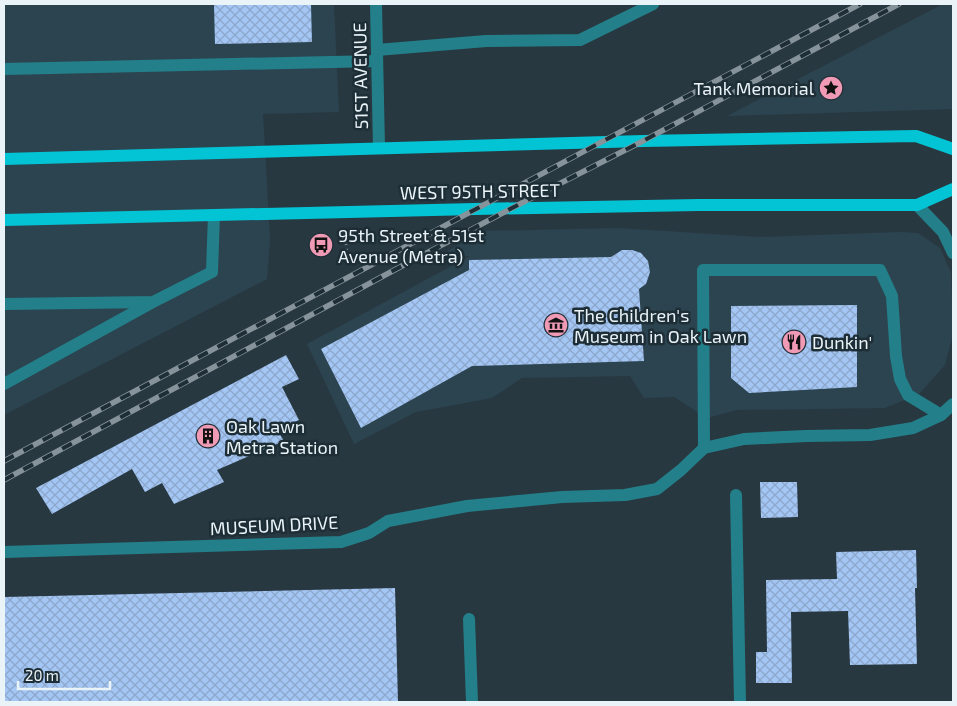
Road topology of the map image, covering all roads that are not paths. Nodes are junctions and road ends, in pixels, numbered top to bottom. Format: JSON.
{"nodes":[{"id":1,"x":376,"y":4,"type":"edge"},
{"id":2,"x":653,"y":4,"type":"edge"},
{"id":3,"x":377,"y":55,"type":"junction"},
{"id":4,"x":4,"y":69,"type":"edge"},
{"id":5,"x":379,"y":148,"type":"junction"},
{"id":6,"x":953,"y":149,"type":"edge"},
{"id":7,"x":4,"y":159,"type":"edge"},
{"id":8,"x":953,"y":189,"type":"edge"},
{"id":9,"x":917,"y":205,"type":"junction"},
{"id":10,"x":214,"y":215,"type":"junction"},
{"id":11,"x":4,"y":220,"type":"edge"},
{"id":12,"x":953,"y":253,"type":"edge"},
{"id":13,"x":153,"y":302,"type":"junction"},
{"id":14,"x":4,"y":304,"type":"edge"},
{"id":15,"x":4,"y":384,"type":"edge"},
{"id":16,"x":953,"y":404,"type":"edge"},
{"id":17,"x":941,"y":415,"type":"junction"},
{"id":18,"x":704,"y":448,"type":"junction"},
{"id":19,"x":736,"y":495,"type":"dead end"},
{"id":20,"x":4,"y":552,"type":"edge"},
{"id":21,"x":469,"y":619,"type":"dead end"},
{"id":22,"x":472,"y":702,"type":"edge"},
{"id":23,"x":740,"y":702,"type":"edge"}],
"edges":[{"from":1,"to":3,"type":"street","name":"51ST AVENUE"},
{"from":2,"to":3,"type":"street"},
{"from":3,"to":4,"type":"street"},
{"from":3,"to":5,"type":"street","name":"51ST AVENUE"},
{"from":5,"to":6,"type":"main road"},
{"from":5,"to":7,"type":"main road"},
{"from":8,"to":9,"type":"main road","name":"WEST 95TH STREET"},
{"from":9,"to":10,"type":"main road","name":"WEST 95TH STREET"},
{"from":9,"to":12,"type":"street"},
{"from":10,"to":11,"type":"main road","name":"WEST 95TH STREET"},
{"from":10,"to":13,"type":"street"},
{"from":13,"to":14,"type":"street"},
{"from":13,"to":15,"type":"street"},
{"from":16,"to":17,"type":"street"},
{"from":17,"to":18,"type":"street"},
{"from":17,"to":18,"type":"street"},
{"from":18,"to":20,"type":"street","name":"MUSEUM DRIVE"},
{"from":19,"to":23,"type":"street"},
{"from":21,"to":22,"type":"street"}]}
